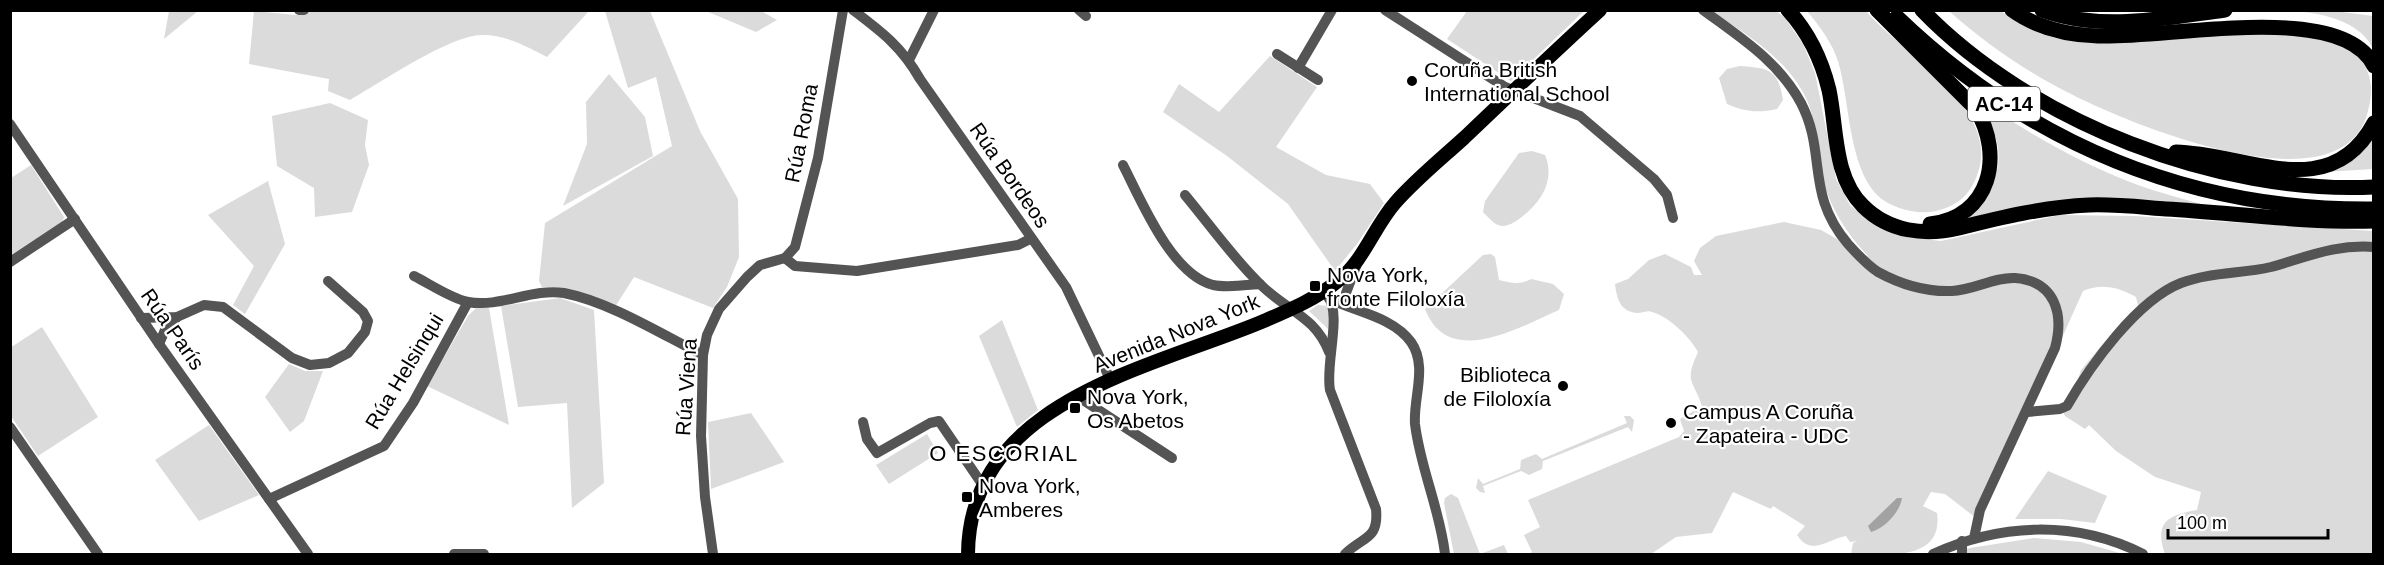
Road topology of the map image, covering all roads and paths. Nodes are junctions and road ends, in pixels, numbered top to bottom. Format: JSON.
{"nodes":[{"id":1,"x":299,"y":10,"type":"edge"},
{"id":2,"x":304,"y":10,"type":"edge"},
{"id":3,"x":843,"y":10,"type":"edge"},
{"id":4,"x":853,"y":10,"type":"edge"},
{"id":5,"x":934,"y":10,"type":"edge"},
{"id":6,"x":1332,"y":10,"type":"edge"},
{"id":7,"x":1385,"y":10,"type":"edge"},
{"id":8,"x":1600,"y":10,"type":"edge"},
{"id":9,"x":1703,"y":10,"type":"edge"},
{"id":10,"x":1788,"y":10,"type":"edge"},
{"id":11,"x":1798,"y":10,"type":"edge"},
{"id":12,"x":1877,"y":10,"type":"edge"},
{"id":13,"x":1890,"y":10,"type":"edge"},
{"id":14,"x":1923,"y":10,"type":"edge"},
{"id":15,"x":2012,"y":10,"type":"edge"},
{"id":16,"x":2042,"y":10,"type":"edge"},
{"id":17,"x":2225,"y":10,"type":"edge"},
{"id":18,"x":1277,"y":54,"type":"dead end"},
{"id":19,"x":909,"y":60,"type":"junction"},
{"id":20,"x":2373,"y":66,"type":"edge"},
{"id":21,"x":1298,"y":68,"type":"junction"},
{"id":22,"x":1318,"y":80,"type":"dead end"},
{"id":23,"x":1513,"y":90,"type":"junction"},
{"id":24,"x":2373,"y":123,"type":"edge"},
{"id":25,"x":10,"y":124,"type":"edge"},
{"id":26,"x":2155,"y":151,"type":"junction"},
{"id":27,"x":1123,"y":165,"type":"dead end"},
{"id":28,"x":2221,"y":173,"type":"junction"},
{"id":29,"x":2373,"y":177,"type":"edge"},
{"id":30,"x":2373,"y":187,"type":"edge"},
{"id":31,"x":1185,"y":195,"type":"dead end"},
{"id":32,"x":2373,"y":209,"type":"edge"},
{"id":33,"x":1673,"y":218,"type":"dead end"},
{"id":34,"x":75,"y":219,"type":"junction"},
{"id":35,"x":2373,"y":221,"type":"edge"},
{"id":36,"x":1030,"y":239,"type":"junction"},
{"id":37,"x":2373,"y":247,"type":"edge"},
{"id":38,"x":785,"y":258,"type":"junction"},
{"id":39,"x":1359,"y":258,"type":"junction"},
{"id":40,"x":10,"y":262,"type":"edge"},
{"id":41,"x":414,"y":276,"type":"dead end"},
{"id":42,"x":1341,"y":278,"type":"junction"},
{"id":43,"x":328,"y":281,"type":"dead end"},
{"id":44,"x":1260,"y":284,"type":"junction"},
{"id":45,"x":1330,"y":299,"type":"junction"},
{"id":46,"x":468,"y":302,"type":"junction"},
{"id":47,"x":1348,"y":306,"type":"junction"},
{"id":48,"x":1291,"y":309,"type":"junction"},
{"id":49,"x":177,"y":317,"type":"junction"},
{"id":50,"x":141,"y":318,"type":"junction"},
{"id":51,"x":159,"y":344,"type":"junction"},
{"id":52,"x":1329,"y":353,"type":"junction"},
{"id":53,"x":703,"y":355,"type":"junction"},
{"id":54,"x":1111,"y":381,"type":"junction"},
{"id":55,"x":1077,"y":396,"type":"junction"},
{"id":56,"x":2027,"y":412,"type":"junction"},
{"id":57,"x":863,"y":422,"type":"dead end"},
{"id":58,"x":10,"y":427,"type":"edge"},
{"id":59,"x":1172,"y":458,"type":"dead end"},
{"id":60,"x":982,"y":484,"type":"junction"},
{"id":61,"x":269,"y":498,"type":"junction"},
{"id":62,"x":1974,"y":538,"type":"junction"},
{"id":63,"x":1962,"y":541,"type":"junction"},
{"id":64,"x":98,"y":555,"type":"edge"},
{"id":65,"x":308,"y":555,"type":"edge"},
{"id":66,"x":454,"y":555,"type":"edge"},
{"id":67,"x":484,"y":555,"type":"edge"},
{"id":68,"x":713,"y":555,"type":"edge"},
{"id":69,"x":968,"y":555,"type":"edge"},
{"id":70,"x":1345,"y":555,"type":"edge"},
{"id":71,"x":1445,"y":555,"type":"edge"},
{"id":72,"x":1933,"y":555,"type":"edge"},
{"id":73,"x":1962,"y":555,"type":"edge"},
{"id":74,"x":2143,"y":555,"type":"edge"}],
"edges":[{"from":1,"to":2,"type":"street"},
{"from":3,"to":38,"type":"street","name":"Rúa Roma"},
{"from":4,"to":19,"type":"street","name":"Rúa Bordeos"},
{"from":5,"to":19,"type":"street"},
{"from":6,"to":21,"type":"street"},
{"from":7,"to":23,"type":"street"},
{"from":8,"to":23,"type":"main road","name":"Avenida Nova York"},
{"from":9,"to":56,"type":"street"},
{"from":10,"to":35,"type":"highway"},
{"from":11,"to":12,"type":"highway"},
{"from":13,"to":32,"type":"highway","number":"AC-14"},
{"from":14,"to":26,"type":"highway","number":"AC-14"},
{"from":15,"to":20,"type":"highway"},
{"from":16,"to":17,"type":"highway"},
{"from":18,"to":21,"type":"street"},
{"from":19,"to":36,"type":"street","name":"Rúa Bordeos"},
{"from":21,"to":22,"type":"street"},
{"from":23,"to":33,"type":"street"},
{"from":23,"to":39,"type":"main road","name":"Avenida Nova York"},
{"from":24,"to":26,"type":"highway"},
{"from":25,"to":34,"type":"street","name":"Rúa París"},
{"from":26,"to":28,"type":"highway","number":"AC-14"},
{"from":27,"to":44,"type":"street"},
{"from":28,"to":29,"type":"highway","number":"AC-14"},
{"from":28,"to":30,"type":"highway","number":"AC-14"},
{"from":31,"to":44,"type":"street"},
{"from":34,"to":40,"type":"street"},
{"from":34,"to":50,"type":"street","name":"Rúa París"},
{"from":36,"to":38,"type":"street"},
{"from":36,"to":54,"type":"street","name":"Rúa Bordeos"},
{"from":37,"to":56,"type":"street"},
{"from":38,"to":53,"type":"street","name":"Rúa Viena"},
{"from":39,"to":42,"type":"main road","name":"Avenida Nova York"},
{"from":39,"to":47,"type":"street"},
{"from":41,"to":46,"type":"street","name":"Rúa Helsinqui"},
{"from":42,"to":45,"type":"street","name":"Avenida Nova York"},
{"from":42,"to":48,"type":"main road","name":"Avenida Nova York"},
{"from":43,"to":49,"type":"street"},
{"from":44,"to":48,"type":"street"},
{"from":45,"to":47,"type":"street"},
{"from":45,"to":52,"type":"street"},
{"from":46,"to":53,"type":"street","name":"Rúa Helsinqui"},
{"from":46,"to":61,"type":"street","name":"Rúa Helsinqui"},
{"from":47,"to":71,"type":"street"},
{"from":48,"to":52,"type":"street"},
{"from":48,"to":54,"type":"main road","name":"Avenida Nova York"},
{"from":49,"to":50,"type":"street"},
{"from":49,"to":51,"type":"street"},
{"from":50,"to":51,"type":"street","name":"Rúa París"},
{"from":51,"to":61,"type":"street","name":"Rúa París"},
{"from":52,"to":70,"type":"street"},
{"from":53,"to":68,"type":"street","name":"Rúa Viena"},
{"from":54,"to":55,"type":"main road","name":"Avenida Nova York"},
{"from":55,"to":59,"type":"street"},
{"from":55,"to":60,"type":"main road","name":"Avenida Nova York"},
{"from":56,"to":62,"type":"street"},
{"from":57,"to":60,"type":"street"},
{"from":58,"to":64,"type":"street"},
{"from":60,"to":69,"type":"main road","name":"Avenida Nova York"},
{"from":61,"to":65,"type":"street","name":"Rúa París"},
{"from":62,"to":63,"type":"street"},
{"from":62,"to":74,"type":"street"},
{"from":63,"to":72,"type":"street"},
{"from":63,"to":73,"type":"street"},
{"from":66,"to":67,"type":"street"}]}
